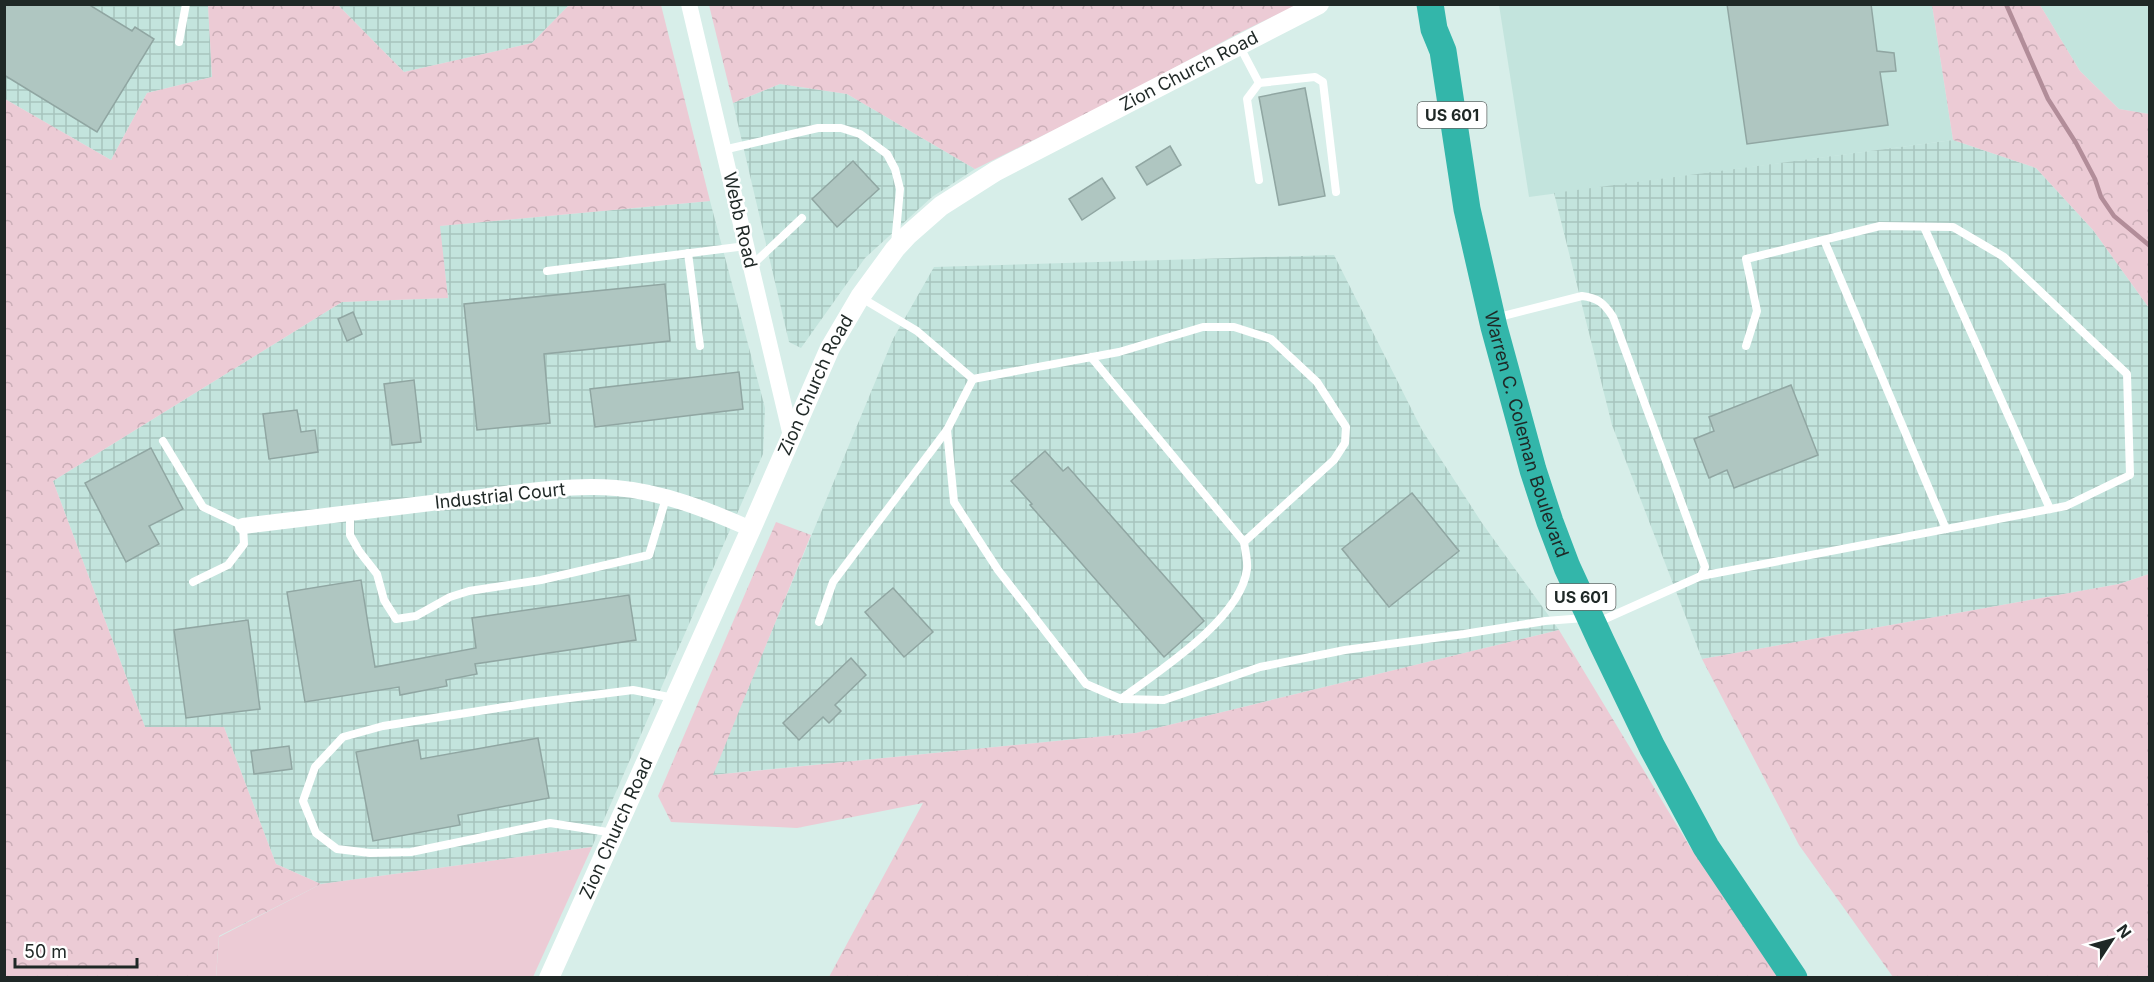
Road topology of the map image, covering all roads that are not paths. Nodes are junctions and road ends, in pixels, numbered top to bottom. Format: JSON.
{"nodes":[{"id":1,"x":186,"y":4,"type":"edge"},
{"id":2,"x":689,"y":4,"type":"edge"},
{"id":3,"x":1319,"y":4,"type":"edge"},
{"id":4,"x":1430,"y":4,"type":"edge"},
{"id":5,"x":1447,"y":4,"type":"edge"},
{"id":6,"x":179,"y":42,"type":"dead end"},
{"id":7,"x":1239,"y":45,"type":"junction"},
{"id":8,"x":1443,"y":51,"type":"junction"},
{"id":9,"x":1259,"y":83,"type":"junction"},
{"id":10,"x":723,"y":150,"type":"junction"},
{"id":11,"x":1259,"y":180,"type":"dead end"},
{"id":12,"x":1336,"y":192,"type":"dead end"},
{"id":13,"x":802,"y":218,"type":"dead end"},
{"id":14,"x":1924,"y":227,"type":"junction"},
{"id":15,"x":1824,"y":240,"type":"junction"},
{"id":16,"x":746,"y":246,"type":"junction"},
{"id":17,"x":895,"y":249,"type":"junction"},
{"id":18,"x":688,"y":253,"type":"junction"},
{"id":19,"x":751,"y":266,"type":"junction"},
{"id":20,"x":547,"y":271,"type":"dead end"},
{"id":21,"x":860,"y":297,"type":"junction"},
{"id":22,"x":1492,"y":318,"type":"junction"},
{"id":23,"x":700,"y":346,"type":"dead end"},
{"id":24,"x":1746,"y":346,"type":"dead end"},
{"id":25,"x":1091,"y":357,"type":"junction"},
{"id":26,"x":973,"y":379,"type":"junction"},
{"id":27,"x":947,"y":430,"type":"junction"},
{"id":28,"x":791,"y":436,"type":"junction"},
{"id":29,"x":163,"y":441,"type":"dead end"},
{"id":30,"x":666,"y":498,"type":"junction"},
{"id":31,"x":2050,"y":509,"type":"junction"},
{"id":32,"x":350,"y":513,"type":"junction"},
{"id":33,"x":243,"y":526,"type":"junction"},
{"id":34,"x":751,"y":529,"type":"junction"},
{"id":35,"x":1946,"y":529,"type":"junction"},
{"id":36,"x":1244,"y":542,"type":"junction"},
{"id":37,"x":1701,"y":576,"type":"junction"},
{"id":38,"x":193,"y":582,"type":"dead end"},
{"id":39,"x":1592,"y":621,"type":"junction"},
{"id":40,"x":819,"y":622,"type":"dead end"},
{"id":41,"x":674,"y":698,"type":"junction"},
{"id":42,"x":1121,"y":699,"type":"junction"},
{"id":43,"x":614,"y":833,"type":"junction"},
{"id":44,"x":549,"y":978,"type":"edge"},
{"id":45,"x":1794,"y":978,"type":"edge"}],
"edges":[{"from":1,"to":6,"type":"lane"},
{"from":2,"to":10,"type":"street","name":"Webb Road"},
{"from":3,"to":7,"type":"street","name":"Zion Church Road"},
{"from":4,"to":8,"type":"highway","name":"Warren C. Coleman Boulevard","number":"US 601"},
{"from":5,"to":8,"type":"highway","name":"Warren C. Coleman Boulevard","number":"US 601"},
{"from":7,"to":9,"type":"lane"},
{"from":7,"to":17,"type":"street","name":"Zion Church Road"},
{"from":8,"to":22,"type":"highway","name":"Warren C. Coleman Boulevard","number":"US 601"},
{"from":9,"to":11,"type":"lane"},
{"from":9,"to":12,"type":"lane"},
{"from":10,"to":16,"type":"street","name":"Webb Road"},
{"from":10,"to":17,"type":"lane"},
{"from":13,"to":19,"type":"lane"},
{"from":14,"to":15,"type":"lane"},
{"from":14,"to":31,"type":"lane"},
{"from":14,"to":31,"type":"lane"},
{"from":15,"to":24,"type":"lane"},
{"from":15,"to":35,"type":"lane"},
{"from":16,"to":18,"type":"lane"},
{"from":16,"to":19,"type":"street","name":"Webb Road"},
{"from":17,"to":21,"type":"street","name":"Zion Church Road"},
{"from":18,"to":20,"type":"lane"},
{"from":18,"to":23,"type":"lane"},
{"from":19,"to":28,"type":"street","name":"Webb Road"},
{"from":21,"to":26,"type":"lane"},
{"from":21,"to":28,"type":"street","name":"Zion Church Road"},
{"from":22,"to":37,"type":"lane"},
{"from":22,"to":39,"type":"highway","name":"Warren C. Coleman Boulevard","number":"US 601"},
{"from":25,"to":26,"type":"lane"},
{"from":25,"to":36,"type":"lane"},
{"from":25,"to":36,"type":"lane"},
{"from":26,"to":27,"type":"lane"},
{"from":27,"to":40,"type":"lane"},
{"from":27,"to":42,"type":"lane"},
{"from":28,"to":34,"type":"street","name":"Zion Church Road"},
{"from":29,"to":33,"type":"lane"},
{"from":30,"to":32,"type":"street","name":"Industrial Court"},
{"from":30,"to":32,"type":"lane"},
{"from":30,"to":34,"type":"street","name":"Industrial Court"},
{"from":31,"to":35,"type":"lane"},
{"from":32,"to":33,"type":"street","name":"Industrial Court"},
{"from":33,"to":38,"type":"lane"},
{"from":34,"to":41,"type":"street","name":"Zion Church Road"},
{"from":35,"to":37,"type":"lane"},
{"from":36,"to":42,"type":"lane"},
{"from":37,"to":39,"type":"lane"},
{"from":39,"to":42,"type":"lane"},
{"from":39,"to":45,"type":"highway","name":"Warren C. Coleman Boulevard","number":"US 601"},
{"from":41,"to":43,"type":"street","name":"Zion Church Road"},
{"from":41,"to":43,"type":"lane"},
{"from":43,"to":44,"type":"street","name":"Zion Church Road"}]}
